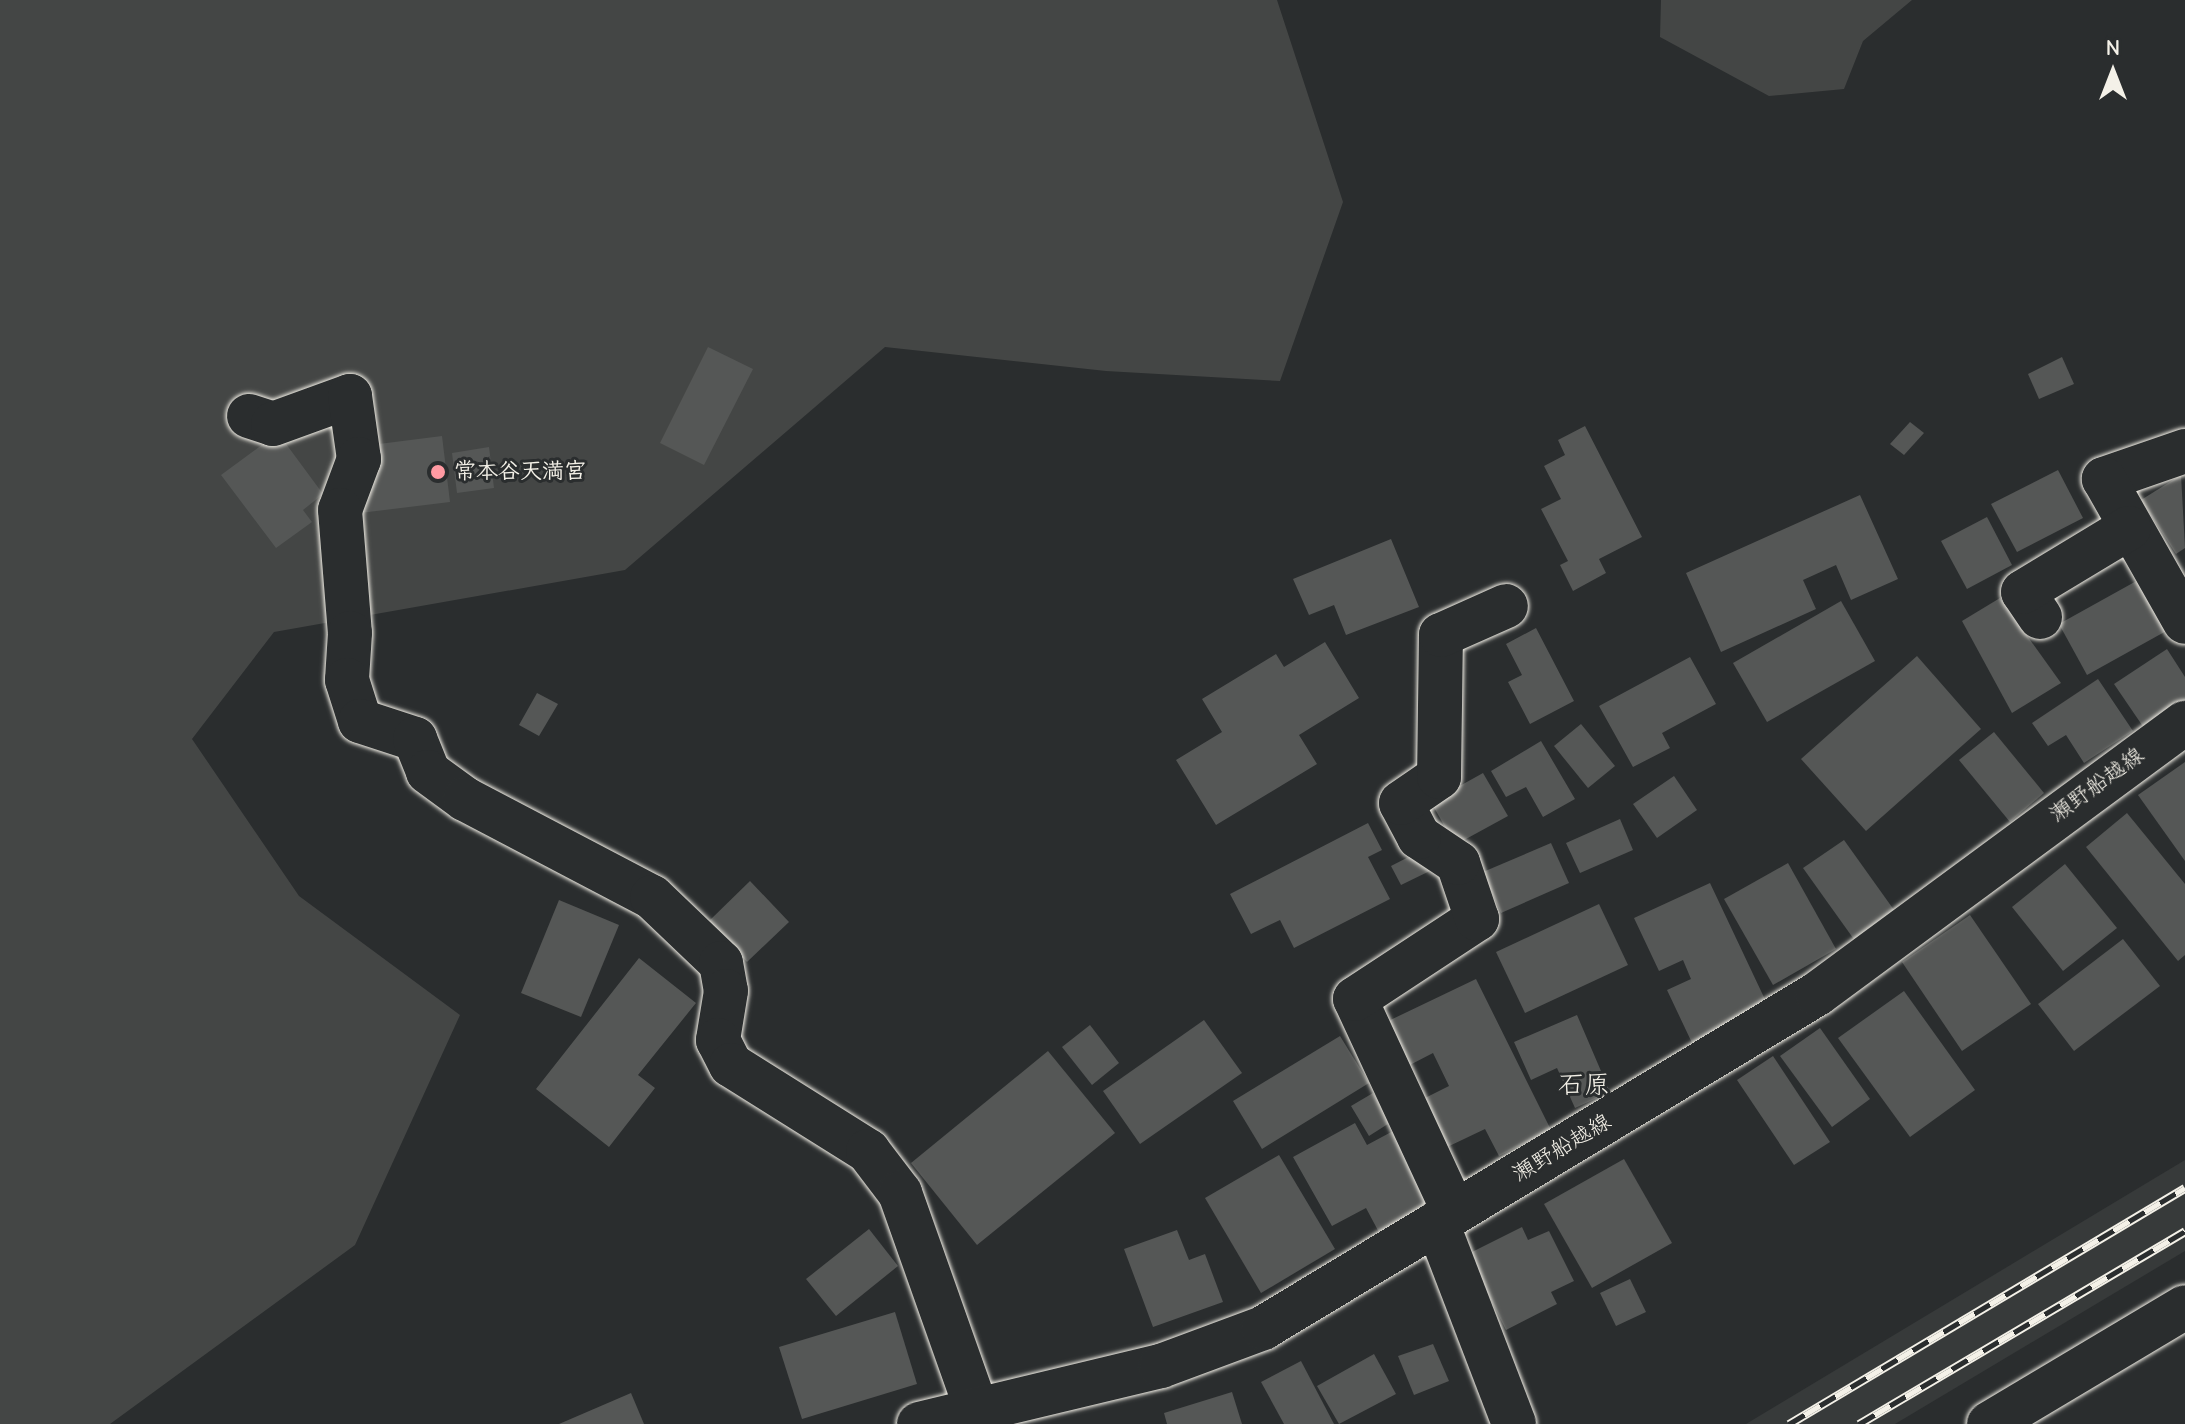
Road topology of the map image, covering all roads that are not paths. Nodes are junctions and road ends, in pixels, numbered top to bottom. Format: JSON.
{"nodes":[{"id":1,"x":249,"y":416,"type":"dead end"},
{"id":2,"x":2185,"y":451,"type":"edge"},
{"id":3,"x":2129,"y":528,"type":"junction"},
{"id":4,"x":1506,"y":606,"type":"dead end"},
{"id":5,"x":2040,"y":617,"type":"dead end"},
{"id":6,"x":2185,"y":622,"type":"edge"},
{"id":7,"x":2185,"y":723,"type":"edge"},
{"id":8,"x":1446,"y":1218,"type":"junction"},
{"id":9,"x":2185,"y":1307,"type":"edge"},
{"id":10,"x":977,"y":1410,"type":"junction"},
{"id":11,"x":919,"y":1424,"type":"edge"},
{"id":12,"x":1514,"y":1424,"type":"edge"},
{"id":13,"x":1989,"y":1424,"type":"edge"}],
"edges":[{"from":1,"to":10,"type":"street"},
{"from":2,"to":3,"type":"street"},
{"from":3,"to":5,"type":"street"},
{"from":3,"to":6,"type":"street"},
{"from":4,"to":8,"type":"street"},
{"from":7,"to":8,"type":"street","name":"瀬野船越線"},
{"from":8,"to":10,"type":"street","name":"瀬野船越線"},
{"from":8,"to":12,"type":"street"},
{"from":9,"to":13,"type":"street"},
{"from":10,"to":11,"type":"street","name":"瀬野船越線"}]}
